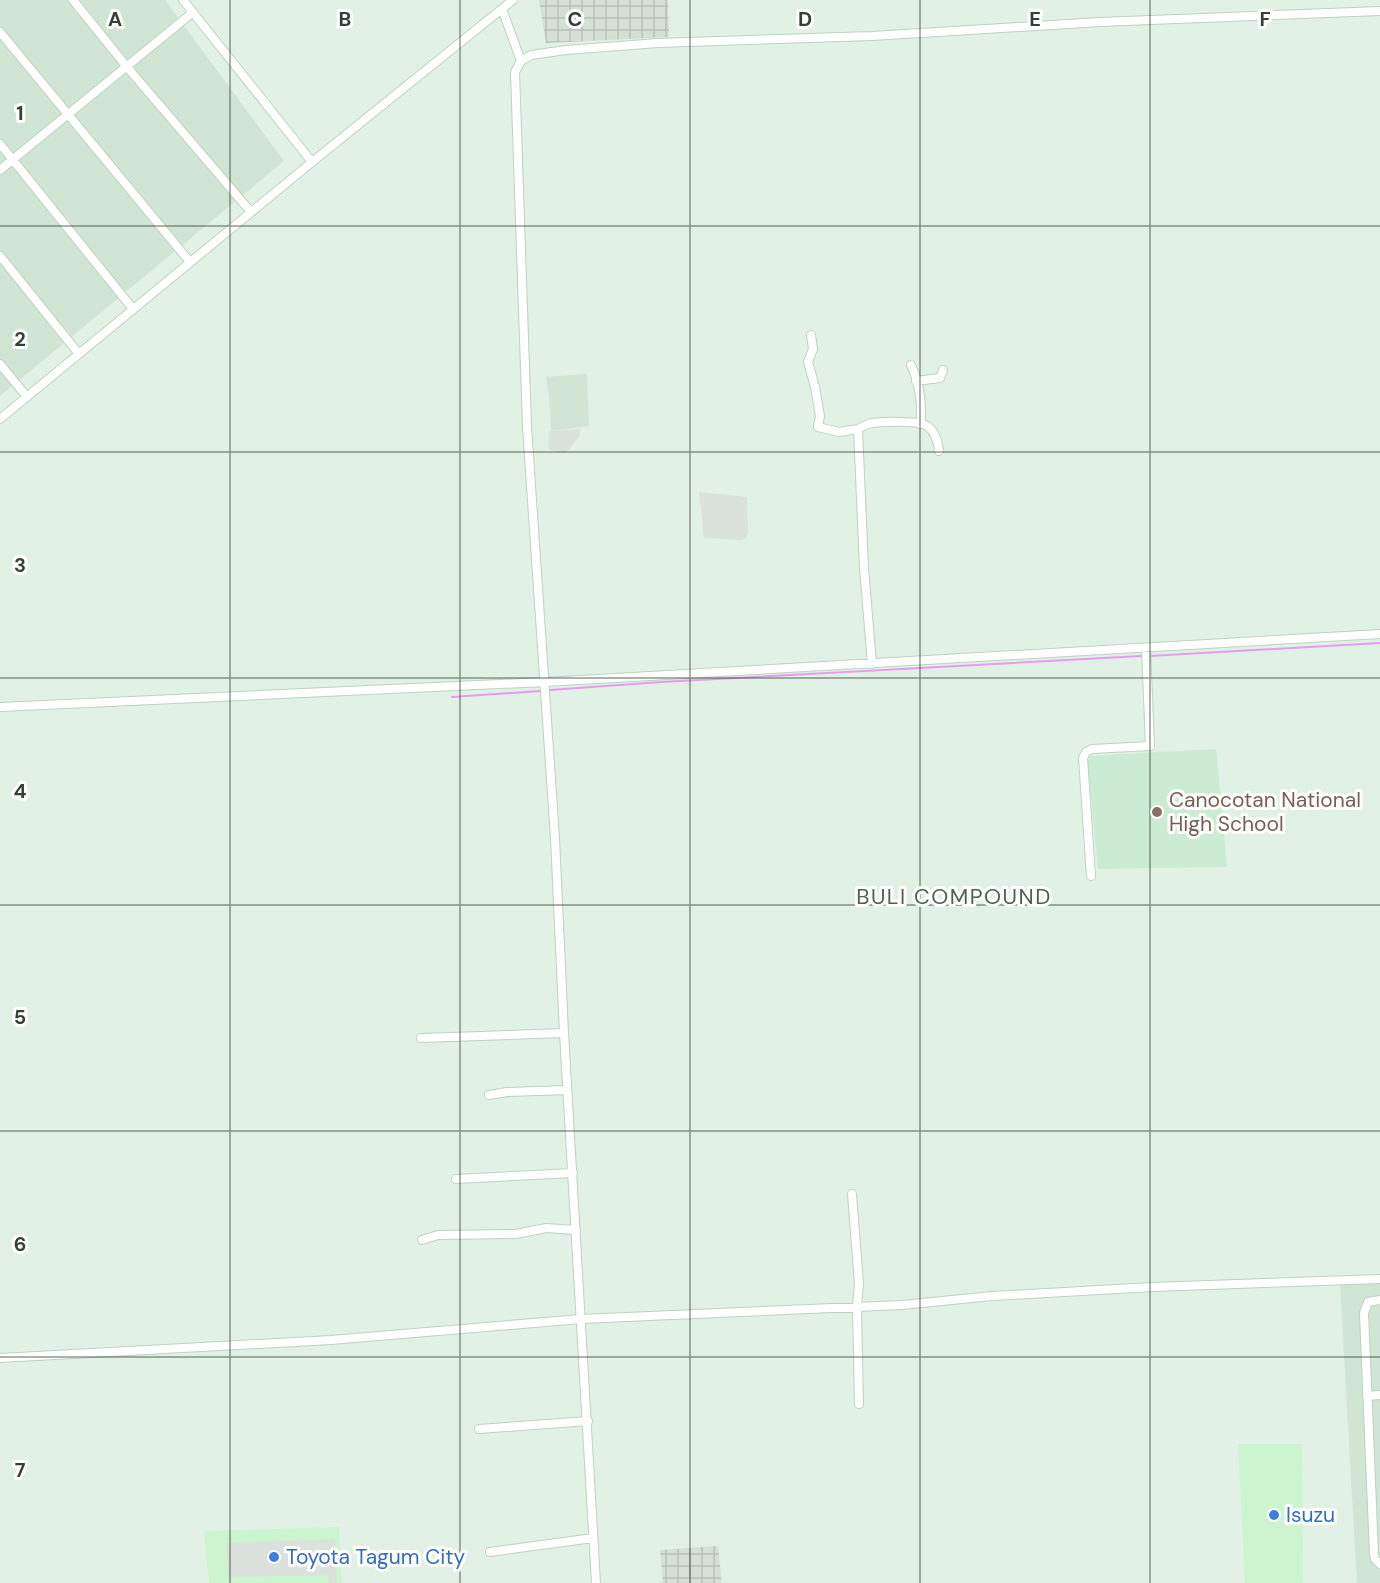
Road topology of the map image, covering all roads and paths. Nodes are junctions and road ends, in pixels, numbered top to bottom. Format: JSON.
{"nodes":[{"id":1,"x":73,"y":0,"type":"edge"},
{"id":2,"x":183,"y":0,"type":"edge"},
{"id":3,"x":513,"y":0,"type":"edge"},
{"id":4,"x":502,"y":9,"type":"junction"},
{"id":5,"x":1380,"y":11,"type":"edge"},
{"id":6,"x":192,"y":13,"type":"junction"},
{"id":7,"x":0,"y":32,"type":"edge"},
{"id":8,"x":521,"y":62,"type":"junction"},
{"id":9,"x":127,"y":67,"type":"junction"},
{"id":10,"x":69,"y":114,"type":"junction"},
{"id":11,"x":0,"y":144,"type":"edge"},
{"id":12,"x":13,"y":159,"type":"junction"},
{"id":13,"x":312,"y":162,"type":"junction"},
{"id":14,"x":0,"y":170,"type":"edge"},
{"id":15,"x":251,"y":212,"type":"junction"},
{"id":16,"x":0,"y":256,"type":"edge"},
{"id":17,"x":190,"y":262,"type":"junction"},
{"id":18,"x":133,"y":309,"type":"junction"},
{"id":19,"x":811,"y":335,"type":"dead end"},
{"id":20,"x":79,"y":354,"type":"junction"},
{"id":21,"x":0,"y":364,"type":"edge"},
{"id":22,"x":911,"y":366,"type":"dead end"},
{"id":23,"x":943,"y":370,"type":"dead end"},
{"id":24,"x":916,"y":381,"type":"junction"},
{"id":25,"x":27,"y":396,"type":"junction"},
{"id":26,"x":0,"y":419,"type":"edge"},
{"id":27,"x":920,"y":424,"type":"junction"},
{"id":28,"x":858,"y":429,"type":"junction"},
{"id":29,"x":939,"y":451,"type":"dead end"},
{"id":30,"x":1380,"y":634,"type":"edge"},
{"id":31,"x":1146,"y":648,"type":"junction"},
{"id":32,"x":872,"y":664,"type":"junction"},
{"id":33,"x":545,"y":682,"type":"junction"},
{"id":34,"x":0,"y":707,"type":"edge"},
{"id":35,"x":1091,"y":876,"type":"dead end"},
{"id":36,"x":564,"y":1033,"type":"junction"},
{"id":37,"x":421,"y":1038,"type":"dead end"},
{"id":38,"x":567,"y":1090,"type":"junction"},
{"id":39,"x":489,"y":1095,"type":"dead end"},
{"id":40,"x":573,"y":1173,"type":"junction"},
{"id":41,"x":456,"y":1179,"type":"dead end"},
{"id":42,"x":852,"y":1194,"type":"dead end"},
{"id":43,"x":576,"y":1230,"type":"junction"},
{"id":44,"x":422,"y":1240,"type":"dead end"},
{"id":45,"x":1380,"y":1279,"type":"edge"},
{"id":46,"x":1380,"y":1300,"type":"edge"},
{"id":47,"x":857,"y":1306,"type":"junction"},
{"id":48,"x":582,"y":1319,"type":"junction"},
{"id":49,"x":0,"y":1358,"type":"edge"},
{"id":50,"x":1380,"y":1395,"type":"edge"},
{"id":51,"x":1367,"y":1396,"type":"junction"},
{"id":52,"x":859,"y":1404,"type":"dead end"},
{"id":53,"x":588,"y":1421,"type":"junction"},
{"id":54,"x":479,"y":1429,"type":"dead end"},
{"id":55,"x":1371,"y":1458,"type":"junction"},
{"id":56,"x":1380,"y":1458,"type":"edge"},
{"id":57,"x":1376,"y":1489,"type":"edge"},
{"id":58,"x":593,"y":1538,"type":"junction"},
{"id":59,"x":490,"y":1552,"type":"dead end"},
{"id":60,"x":1380,"y":1564,"type":"edge"},
{"id":61,"x":596,"y":1583,"type":"edge"}],
"edges":[{"from":1,"to":9,"type":"street"},
{"from":2,"to":6,"type":"street"},
{"from":3,"to":4,"type":"street"},
{"from":4,"to":8,"type":"street"},
{"from":4,"to":13,"type":"street"},
{"from":5,"to":8,"type":"street"},
{"from":6,"to":9,"type":"street"},
{"from":6,"to":13,"type":"street"},
{"from":7,"to":10,"type":"street"},
{"from":8,"to":33,"type":"street"},
{"from":9,"to":10,"type":"street"},
{"from":9,"to":15,"type":"street"},
{"from":10,"to":12,"type":"street"},
{"from":10,"to":17,"type":"street"},
{"from":11,"to":12,"type":"street"},
{"from":12,"to":14,"type":"street"},
{"from":12,"to":18,"type":"street"},
{"from":13,"to":15,"type":"street"},
{"from":15,"to":17,"type":"street"},
{"from":16,"to":20,"type":"street"},
{"from":17,"to":18,"type":"street"},
{"from":18,"to":20,"type":"street"},
{"from":19,"to":28,"type":"street"},
{"from":20,"to":25,"type":"street"},
{"from":21,"to":25,"type":"street"},
{"from":22,"to":24,"type":"street"},
{"from":23,"to":24,"type":"street"},
{"from":24,"to":27,"type":"street"},
{"from":25,"to":26,"type":"street"},
{"from":27,"to":28,"type":"street"},
{"from":27,"to":29,"type":"street"},
{"from":28,"to":32,"type":"street"},
{"from":30,"to":31,"type":"street"},
{"from":31,"to":32,"type":"street"},
{"from":31,"to":35,"type":"street"},
{"from":32,"to":33,"type":"street"},
{"from":33,"to":34,"type":"street"},
{"from":33,"to":36,"type":"street"},
{"from":36,"to":37,"type":"street"},
{"from":36,"to":38,"type":"street"},
{"from":38,"to":39,"type":"street"},
{"from":38,"to":40,"type":"street"},
{"from":40,"to":41,"type":"street"},
{"from":40,"to":43,"type":"street"},
{"from":42,"to":47,"type":"street"},
{"from":43,"to":44,"type":"street"},
{"from":43,"to":48,"type":"street"},
{"from":45,"to":47,"type":"street"},
{"from":46,"to":51,"type":"street"},
{"from":47,"to":48,"type":"street"},
{"from":47,"to":52,"type":"street"},
{"from":48,"to":49,"type":"street"},
{"from":48,"to":53,"type":"street"},
{"from":50,"to":51,"type":"street"},
{"from":51,"to":55,"type":"street"},
{"from":53,"to":54,"type":"street"},
{"from":53,"to":58,"type":"street"},
{"from":55,"to":56,"type":"street"},
{"from":55,"to":57,"type":"street"},
{"from":57,"to":60,"type":"street"},
{"from":58,"to":59,"type":"street"},
{"from":58,"to":61,"type":"street"}]}
